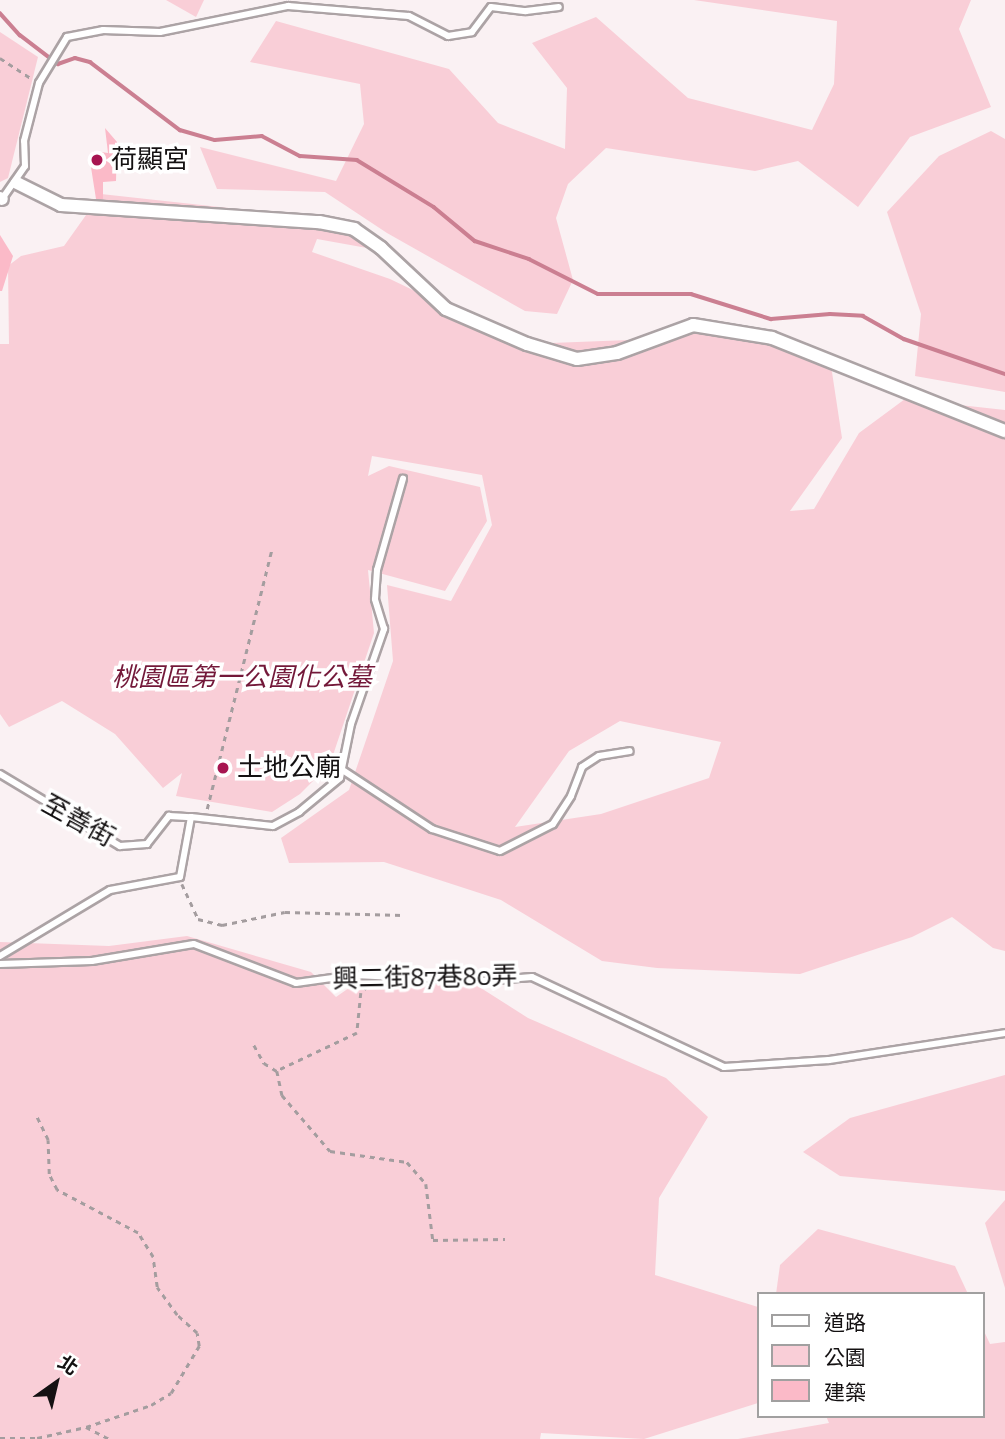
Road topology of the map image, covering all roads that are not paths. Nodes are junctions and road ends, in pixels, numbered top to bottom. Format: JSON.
{"nodes":[{"id":1,"x":559,"y":7,"type":"dead end"},
{"id":2,"x":17,"y":183,"type":"junction"},
{"id":3,"x":1,"y":199,"type":"edge"},
{"id":4,"x":1005,"y":432,"type":"edge"},
{"id":5,"x":403,"y":479,"type":"dead end"},
{"id":6,"x":629,"y":751,"type":"dead end"},
{"id":7,"x":341,"y":769,"type":"junction"},
{"id":8,"x":0,"y":774,"type":"edge"},
{"id":9,"x":191,"y":817,"type":"junction"},
{"id":10,"x":0,"y":956,"type":"edge"},
{"id":11,"x":0,"y":964,"type":"edge"},
{"id":12,"x":1005,"y":1033,"type":"edge"}],
"edges":[{"from":1,"to":2,"type":"lane"},
{"from":2,"to":3,"type":"lane"},
{"from":2,"to":4,"type":"street"},
{"from":5,"to":7,"type":"lane"},
{"from":6,"to":7,"type":"lane"},
{"from":7,"to":9,"type":"lane"},
{"from":8,"to":9,"type":"lane","name":"至善街"},
{"from":9,"to":10,"type":"lane"},
{"from":11,"to":12,"type":"lane","name":"興二街87巷80弄"}]}
